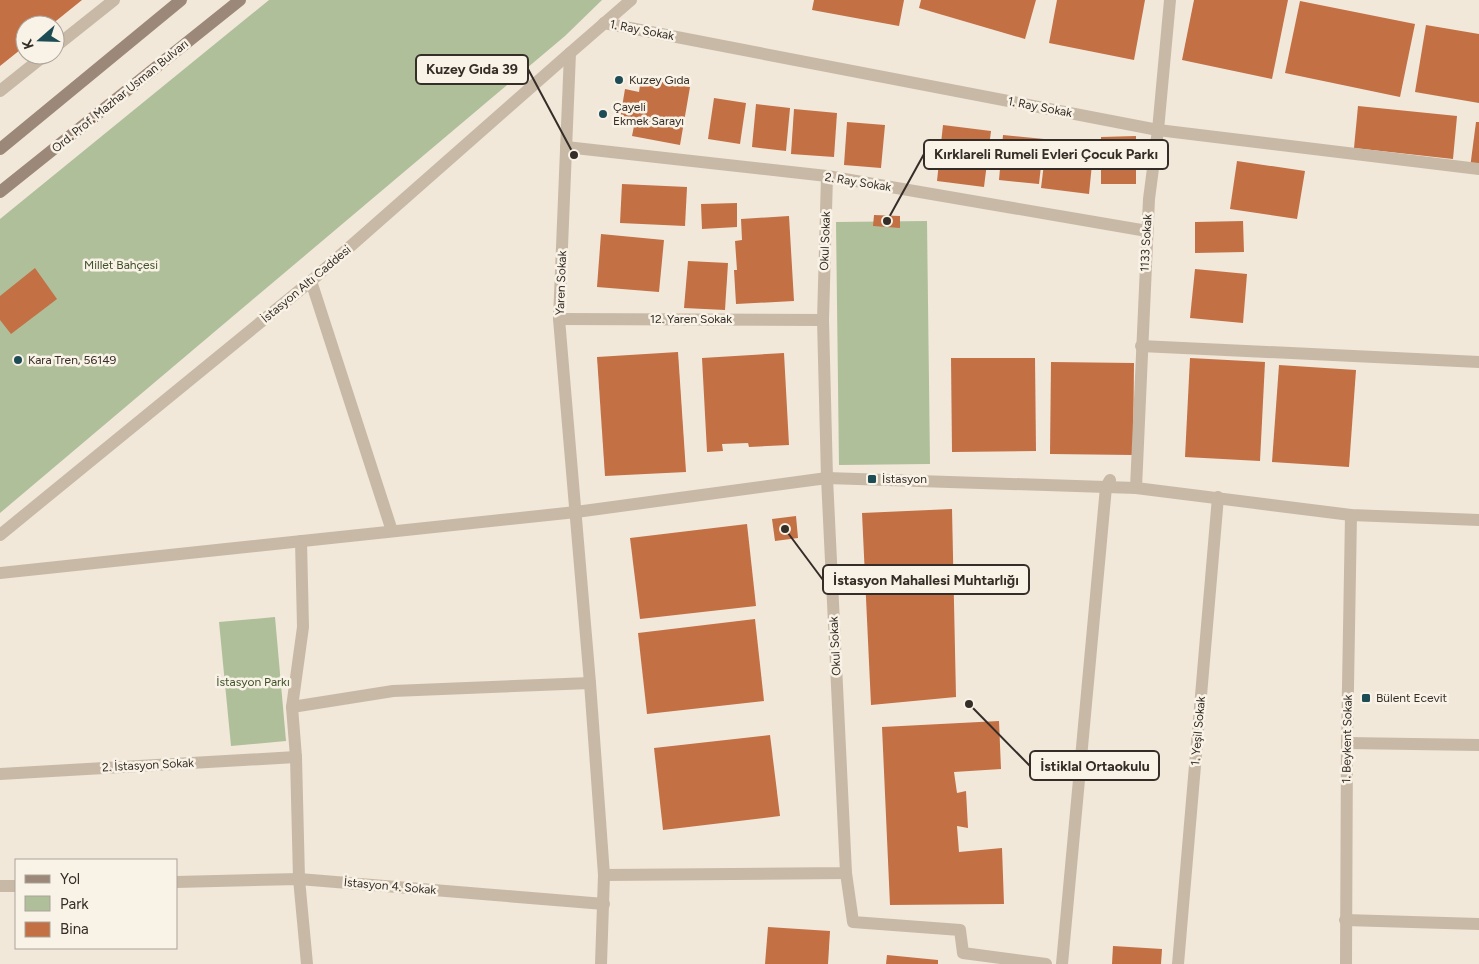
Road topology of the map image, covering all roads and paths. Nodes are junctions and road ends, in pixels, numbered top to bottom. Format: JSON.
{"nodes":[{"id":1,"x":114,"y":0,"type":"edge"},
{"id":2,"x":181,"y":0,"type":"edge"},
{"id":3,"x":240,"y":0,"type":"edge"},
{"id":4,"x":631,"y":0,"type":"edge"},
{"id":5,"x":1170,"y":0,"type":"edge"},
{"id":6,"x":604,"y":23,"type":"junction"},
{"id":7,"x":65,"y":39,"type":"edge"},
{"id":8,"x":570,"y":53,"type":"junction"},
{"id":9,"x":32,"y":65,"type":"edge"},
{"id":10,"x":0,"y":91,"type":"edge"},
{"id":11,"x":1158,"y":130,"type":"junction"},
{"id":12,"x":566,"y":147,"type":"junction"},
{"id":13,"x":0,"y":149,"type":"edge"},
{"id":14,"x":1479,"y":169,"type":"edge"},
{"id":15,"x":827,"y":176,"type":"junction"},
{"id":16,"x":0,"y":192,"type":"edge"},
{"id":17,"x":1147,"y":231,"type":"junction"},
{"id":18,"x":311,"y":281,"type":"junction"},
{"id":19,"x":559,"y":319,"type":"junction"},
{"id":20,"x":823,"y":320,"type":"junction"},
{"id":21,"x":1141,"y":346,"type":"junction"},
{"id":22,"x":1479,"y":362,"type":"edge"},
{"id":23,"x":827,"y":478,"type":"junction"},
{"id":24,"x":1108,"y":484,"type":"junction"},
{"id":25,"x":1136,"y":488,"type":"junction"},
{"id":26,"x":1218,"y":497,"type":"junction"},
{"id":27,"x":576,"y":512,"type":"junction"},
{"id":28,"x":1351,"y":515,"type":"junction"},
{"id":29,"x":1479,"y":520,"type":"edge"},
{"id":30,"x":392,"y":532,"type":"junction"},
{"id":31,"x":0,"y":535,"type":"edge"},
{"id":32,"x":301,"y":541,"type":"junction"},
{"id":33,"x":0,"y":573,"type":"edge"},
{"id":34,"x":590,"y":683,"type":"junction"},
{"id":35,"x":292,"y":707,"type":"junction"},
{"id":36,"x":1347,"y":743,"type":"junction"},
{"id":37,"x":1479,"y":745,"type":"edge"},
{"id":38,"x":296,"y":757,"type":"junction"},
{"id":39,"x":0,"y":774,"type":"edge"},
{"id":40,"x":846,"y":873,"type":"junction"},
{"id":41,"x":604,"y":875,"type":"junction"},
{"id":42,"x":299,"y":879,"type":"junction"},
{"id":43,"x":178,"y":882,"type":"edge"},
{"id":44,"x":0,"y":886,"type":"edge"},
{"id":45,"x":15,"y":886,"type":"edge"},
{"id":46,"x":604,"y":904,"type":"junction"},
{"id":47,"x":1345,"y":920,"type":"junction"},
{"id":48,"x":1479,"y":924,"type":"edge"},
{"id":49,"x":307,"y":964,"type":"edge"},
{"id":50,"x":601,"y":964,"type":"edge"},
{"id":51,"x":1046,"y":964,"type":"edge"},
{"id":52,"x":1062,"y":964,"type":"edge"},
{"id":53,"x":1178,"y":964,"type":"edge"},
{"id":54,"x":1346,"y":964,"type":"edge"}],
"edges":[{"from":1,"to":7,"type":"street"},
{"from":2,"to":13,"type":"main road"},
{"from":3,"to":16,"type":"main road","name":"Ord. Prof. Mazhar Usman Bulvarı"},
{"from":4,"to":6,"type":"street","name":"İstasyon Altı Caddesi"},
{"from":5,"to":11,"type":"street","name":"1133 Sokak"},
{"from":6,"to":8,"type":"street","name":"İstasyon Altı Caddesi"},
{"from":6,"to":11,"type":"street","name":"1. Ray Sokak"},
{"from":8,"to":12,"type":"street","name":"Yaren Sokak"},
{"from":8,"to":18,"type":"street","name":"İstasyon Altı Caddesi"},
{"from":9,"to":10,"type":"street"},
{"from":11,"to":14,"type":"street","name":"1. Ray Sokak"},
{"from":11,"to":17,"type":"street","name":"1133 Sokak"},
{"from":12,"to":15,"type":"street","name":"2. Ray Sokak"},
{"from":12,"to":19,"type":"street","name":"Yaren Sokak"},
{"from":15,"to":17,"type":"street","name":"2. Ray Sokak"},
{"from":15,"to":20,"type":"street","name":"Okul Sokak"},
{"from":17,"to":21,"type":"street","name":"1133 Sokak"},
{"from":18,"to":30,"type":"street"},
{"from":18,"to":31,"type":"street","name":"İstasyon Altı Caddesi"},
{"from":19,"to":20,"type":"street","name":"12. Yaren Sokak"},
{"from":19,"to":27,"type":"street","name":"Yaren Sokak"},
{"from":20,"to":23,"type":"street","name":"Okul Sokak"},
{"from":21,"to":22,"type":"street"},
{"from":21,"to":25,"type":"street","name":"1133 Sokak"},
{"from":23,"to":24,"type":"street"},
{"from":23,"to":27,"type":"street"},
{"from":23,"to":40,"type":"street","name":"Okul Sokak"},
{"from":24,"to":25,"type":"street"},
{"from":24,"to":52,"type":"street"},
{"from":25,"to":26,"type":"street"},
{"from":26,"to":28,"type":"street"},
{"from":26,"to":53,"type":"street","name":"1. Yeşil Sokak"},
{"from":27,"to":30,"type":"street"},
{"from":27,"to":34,"type":"street","name":"Yaren Sokak"},
{"from":28,"to":29,"type":"street"},
{"from":28,"to":36,"type":"street","name":"1. Beykent Sokak"},
{"from":30,"to":32,"type":"street"},
{"from":32,"to":33,"type":"street"},
{"from":32,"to":35,"type":"street"},
{"from":34,"to":35,"type":"street"},
{"from":34,"to":41,"type":"street","name":"Yaren Sokak"},
{"from":35,"to":38,"type":"street"},
{"from":36,"to":37,"type":"street"},
{"from":36,"to":47,"type":"street","name":"1. Beykent Sokak"},
{"from":38,"to":39,"type":"street","name":"2. İstasyon Sokak"},
{"from":38,"to":42,"type":"street"},
{"from":40,"to":41,"type":"street"},
{"from":40,"to":51,"type":"street","name":"Okul Sokak"},
{"from":41,"to":46,"type":"street","name":"Yaren Sokak"},
{"from":42,"to":43,"type":"street","name":"İstasyon 4. Sokak"},
{"from":42,"to":46,"type":"street","name":"İstasyon 4. Sokak"},
{"from":42,"to":49,"type":"street"},
{"from":44,"to":45,"type":"street"},
{"from":46,"to":50,"type":"street","name":"Yaren Sokak"},
{"from":47,"to":48,"type":"street"},
{"from":47,"to":54,"type":"street","name":"1. Beykent Sokak"}]}
